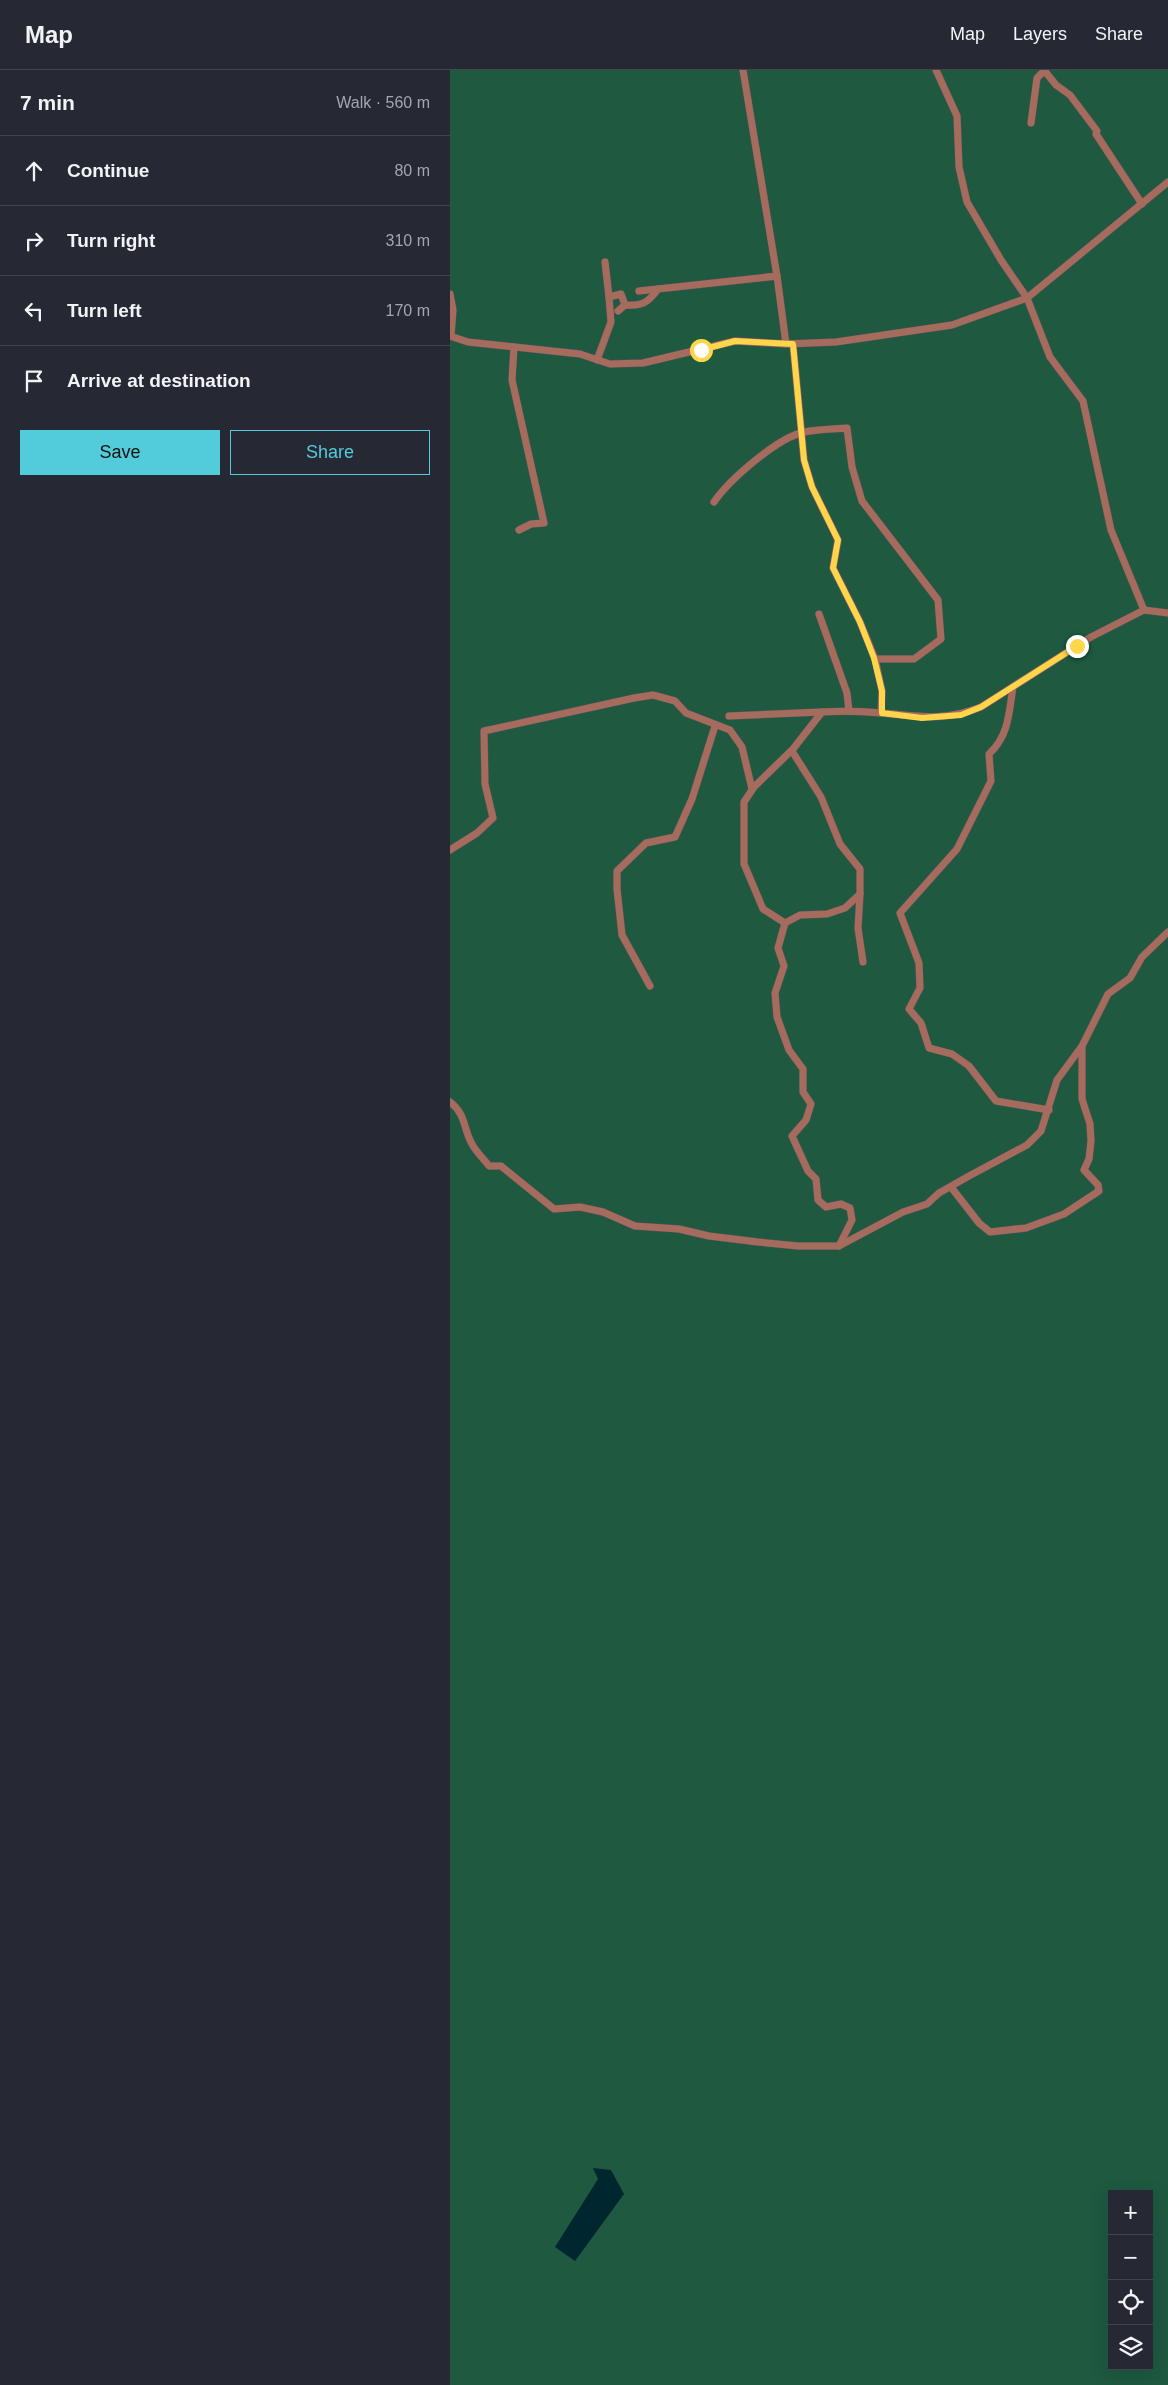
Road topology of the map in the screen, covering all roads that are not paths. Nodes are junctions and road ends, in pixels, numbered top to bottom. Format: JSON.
{"nodes":[{"id":1,"x":743,"y":70,"type":"edge"},
{"id":2,"x":936,"y":70,"type":"edge"},
{"id":3,"x":1044,"y":71,"type":"edge"},
{"id":4,"x":1031,"y":123,"type":"dead end"},
{"id":5,"x":1168,"y":182,"type":"edge"},
{"id":6,"x":1142,"y":204,"type":"junction"},
{"id":7,"x":605,"y":262,"type":"dead end"},
{"id":8,"x":777,"y":276,"type":"junction"},
{"id":9,"x":658,"y":288,"type":"junction"},
{"id":10,"x":639,"y":291,"type":"dead end"},
{"id":11,"x":450,"y":294,"type":"edge"},
{"id":12,"x":609,"y":297,"type":"junction"},
{"id":13,"x":1027,"y":298,"type":"junction"},
{"id":14,"x":625,"y":305,"type":"junction"},
{"id":15,"x":618,"y":311,"type":"dead end"},
{"id":16,"x":451,"y":336,"type":"edge"},
{"id":17,"x":789,"y":344,"type":"junction"},
{"id":18,"x":514,"y":347,"type":"junction"},
{"id":19,"x":597,"y":360,"type":"junction"},
{"id":20,"x":803,"y":432,"type":"junction"},
{"id":21,"x":714,"y":502,"type":"dead end"},
{"id":22,"x":519,"y":530,"type":"dead end"},
{"id":23,"x":1144,"y":610,"type":"junction"},
{"id":24,"x":1168,"y":613,"type":"edge"},
{"id":25,"x":819,"y":614,"type":"dead end"},
{"id":26,"x":874,"y":658,"type":"junction"},
{"id":27,"x":1013,"y":687,"type":"junction"},
{"id":28,"x":850,"y":711,"type":"junction"},
{"id":29,"x":822,"y":712,"type":"junction"},
{"id":30,"x":882,"y":713,"type":"junction"},
{"id":31,"x":729,"y":716,"type":"dead end"},
{"id":32,"x":714,"y":726,"type":"junction"},
{"id":33,"x":792,"y":751,"type":"junction"},
{"id":34,"x":752,"y":789,"type":"junction"},
{"id":35,"x":450,"y":850,"type":"edge"},
{"id":36,"x":860,"y":894,"type":"junction"},
{"id":37,"x":785,"y":923,"type":"junction"},
{"id":38,"x":1168,"y":932,"type":"edge"},
{"id":39,"x":863,"y":962,"type":"dead end"},
{"id":40,"x":650,"y":986,"type":"dead end"},
{"id":41,"x":1082,"y":1046,"type":"junction"},
{"id":42,"x":450,"y":1102,"type":"edge"},
{"id":43,"x":1049,"y":1110,"type":"junction"},
{"id":44,"x":950,"y":1186,"type":"junction"},
{"id":45,"x":839,"y":1246,"type":"junction"}],
"edges":[{"from":1,"to":8,"type":"street"},
{"from":2,"to":13,"type":"street"},
{"from":3,"to":4,"type":"street"},
{"from":3,"to":6,"type":"street"},
{"from":5,"to":6,"type":"street"},
{"from":6,"to":13,"type":"street"},
{"from":7,"to":12,"type":"street"},
{"from":8,"to":9,"type":"street"},
{"from":8,"to":17,"type":"street"},
{"from":9,"to":10,"type":"street"},
{"from":9,"to":14,"type":"street"},
{"from":11,"to":16,"type":"street"},
{"from":12,"to":14,"type":"street"},
{"from":12,"to":19,"type":"street"},
{"from":13,"to":17,"type":"street"},
{"from":13,"to":23,"type":"street"},
{"from":14,"to":15,"type":"street"},
{"from":16,"to":18,"type":"street"},
{"from":17,"to":19,"type":"street"},
{"from":17,"to":20,"type":"street"},
{"from":18,"to":19,"type":"street"},
{"from":18,"to":22,"type":"street"},
{"from":20,"to":21,"type":"street"},
{"from":20,"to":26,"type":"street"},
{"from":20,"to":26,"type":"street"},
{"from":23,"to":24,"type":"street"},
{"from":23,"to":27,"type":"street"},
{"from":25,"to":28,"type":"street"},
{"from":26,"to":30,"type":"street"},
{"from":27,"to":30,"type":"street"},
{"from":27,"to":43,"type":"street"},
{"from":28,"to":29,"type":"street"},
{"from":28,"to":30,"type":"street"},
{"from":29,"to":31,"type":"street"},
{"from":29,"to":33,"type":"street"},
{"from":32,"to":34,"type":"street"},
{"from":32,"to":35,"type":"street"},
{"from":32,"to":40,"type":"street"},
{"from":33,"to":34,"type":"street"},
{"from":33,"to":36,"type":"street"},
{"from":34,"to":37,"type":"street"},
{"from":36,"to":37,"type":"street"},
{"from":36,"to":39,"type":"street"},
{"from":37,"to":45,"type":"street"},
{"from":38,"to":41,"type":"street"},
{"from":41,"to":43,"type":"street"},
{"from":41,"to":44,"type":"street"},
{"from":42,"to":45,"type":"street"},
{"from":43,"to":44,"type":"street"},
{"from":44,"to":45,"type":"street"}]}
